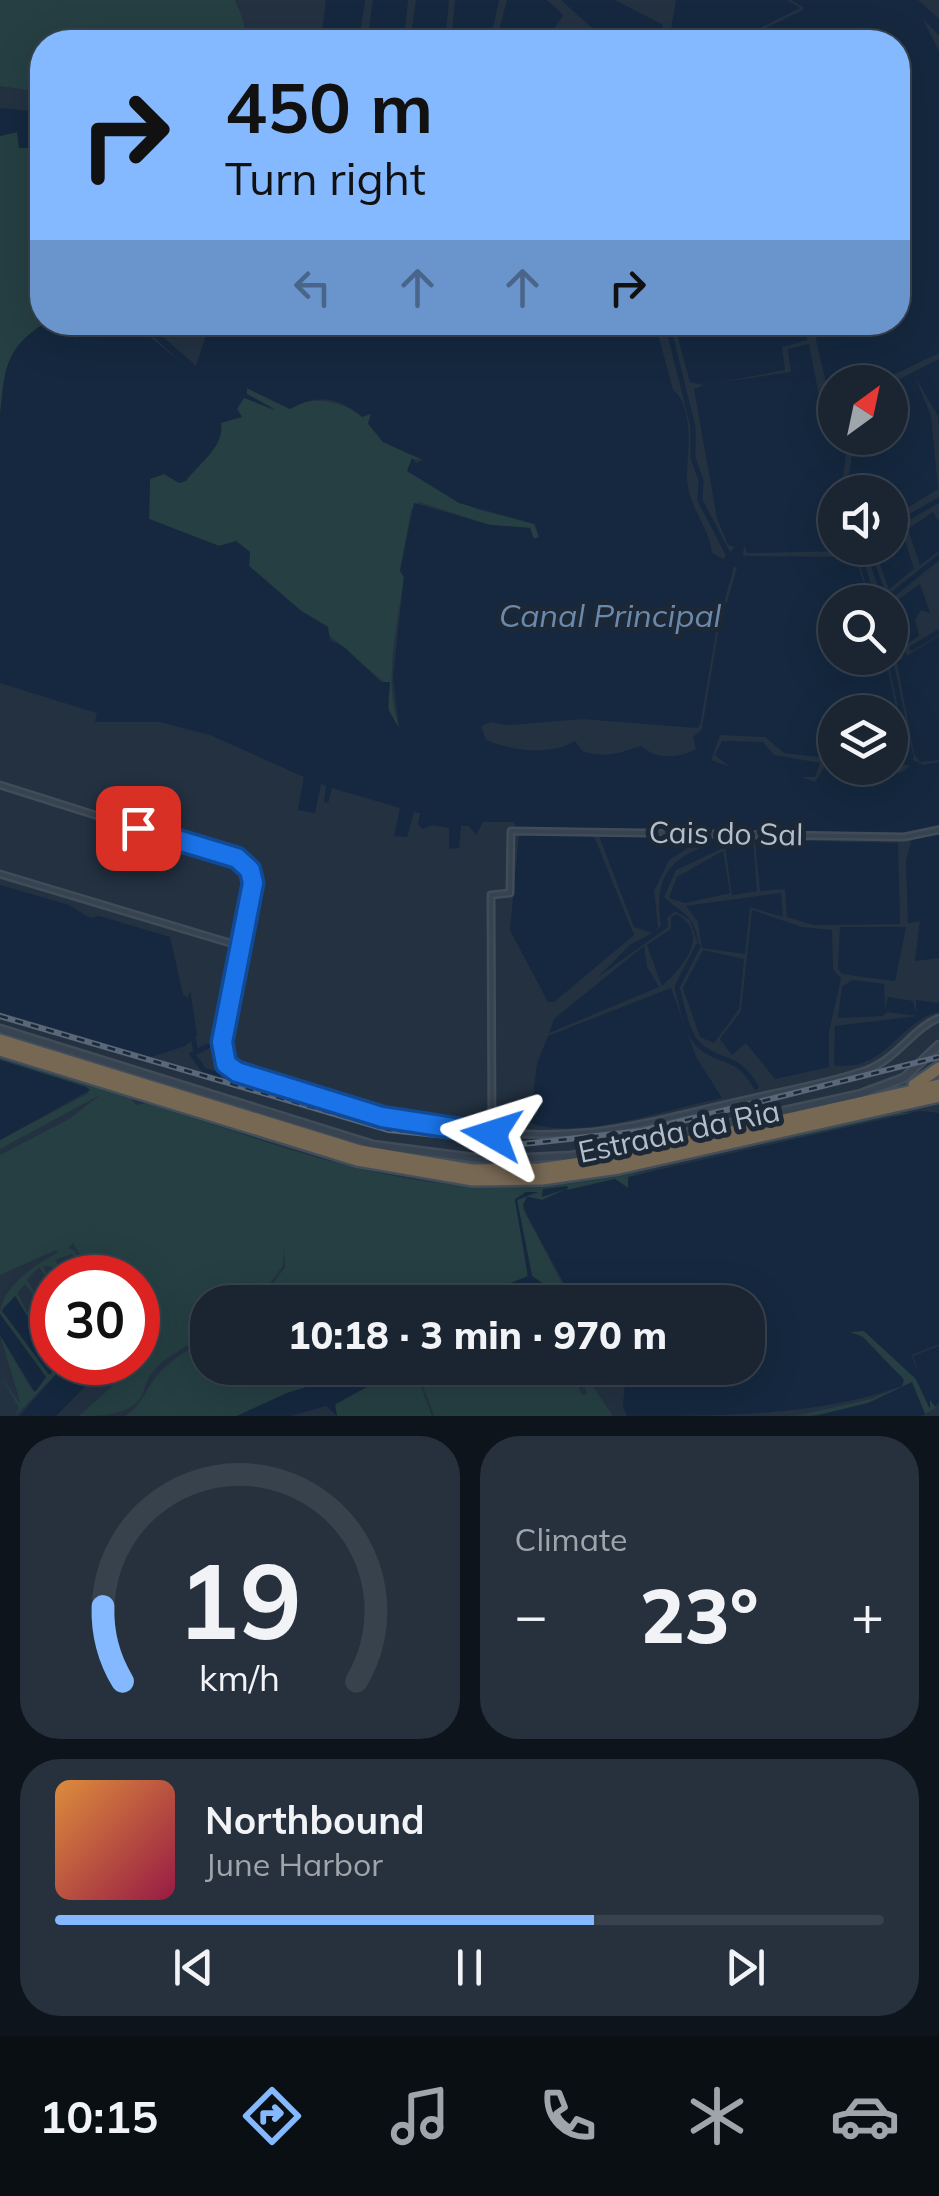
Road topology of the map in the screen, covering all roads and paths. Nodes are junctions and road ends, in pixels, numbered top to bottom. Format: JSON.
{"nodes":[{"id":1,"x":0,"y":786,"type":"edge"},
{"id":2,"x":939,"y":830,"type":"edge"},
{"id":3,"x":0,"y":874,"type":"edge"},
{"id":4,"x":240,"y":946,"type":"junction"},
{"id":5,"x":938,"y":1019,"type":"edge"},
{"id":6,"x":0,"y":1030,"type":"edge"},
{"id":7,"x":0,"y":1040,"type":"edge"},
{"id":8,"x":939,"y":1045,"type":"edge"},
{"id":9,"x":0,"y":1050,"type":"edge"},
{"id":10,"x":939,"y":1068,"type":"edge"},
{"id":11,"x":939,"y":1085,"type":"edge"},
{"id":12,"x":939,"y":1096,"type":"edge"},
{"id":13,"x":885,"y":1102,"type":"junction"},
{"id":14,"x":939,"y":1106,"type":"edge"},
{"id":15,"x":492,"y":1134,"type":"junction"}],
"edges":[{"from":1,"to":4,"type":"street"},
{"from":2,"to":15,"type":"street","name":"Cais do Sal"},
{"from":3,"to":4,"type":"street"},
{"from":4,"to":15,"type":"street"},
{"from":5,"to":15,"type":"street"},
{"from":6,"to":8,"type":"street","name":"Estrada da Ria"},
{"from":7,"to":13,"type":"highway"},
{"from":9,"to":13,"type":"highway"},
{"from":10,"to":13,"type":"highway"},
{"from":11,"to":13,"type":"highway"},
{"from":12,"to":13,"type":"highway"},
{"from":13,"to":14,"type":"highway"}]}
